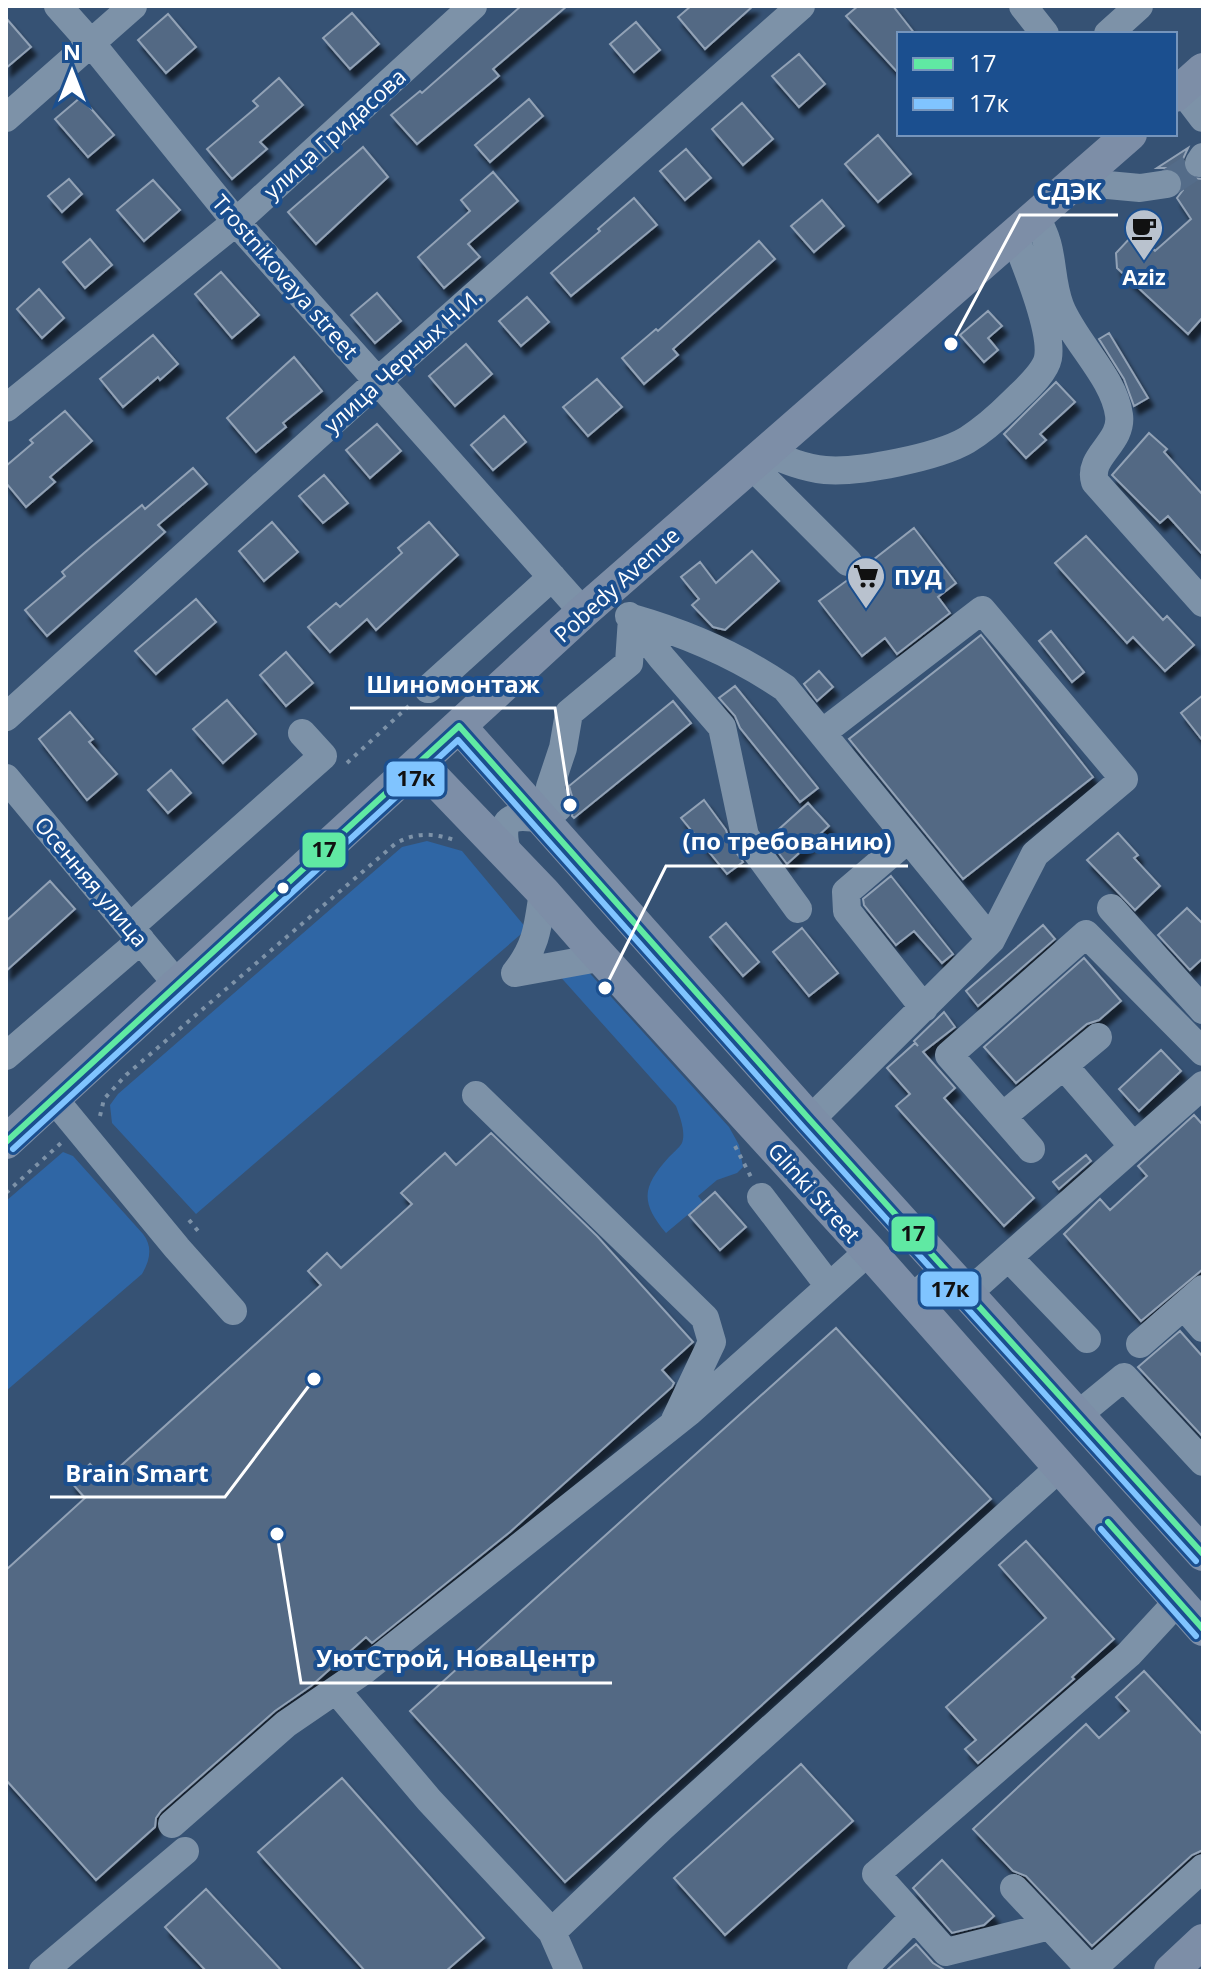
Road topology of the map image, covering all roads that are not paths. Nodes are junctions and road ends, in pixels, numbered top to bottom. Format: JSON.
{"nodes":[{"id":1,"x":58,"y":6,"type":"edge"},
{"id":2,"x":133,"y":6,"type":"edge"},
{"id":3,"x":473,"y":6,"type":"edge"},
{"id":4,"x":801,"y":6,"type":"edge"},
{"id":5,"x":1023,"y":6,"type":"edge"},
{"id":6,"x":1139,"y":6,"type":"edge"},
{"id":7,"x":1043,"y":32,"type":"edge"},
{"id":8,"x":1110,"y":32,"type":"edge"},
{"id":9,"x":91,"y":43,"type":"junction"},
{"id":10,"x":1186,"y":85,"type":"edge"},
{"id":11,"x":6,"y":118,"type":"edge"},
{"id":12,"x":1203,"y":118,"type":"edge"},
{"id":13,"x":1128,"y":136,"type":"edge"},
{"id":14,"x":1075,"y":182,"type":"junction"},
{"id":15,"x":1167,"y":184,"type":"tunnel mouth"},
{"id":16,"x":236,"y":222,"type":"junction"},
{"id":17,"x":1024,"y":226,"type":"junction"},
{"id":18,"x":378,"y":381,"type":"junction"},
{"id":19,"x":6,"y":408,"type":"edge"},
{"id":20,"x":759,"y":459,"type":"junction"},
{"id":21,"x":848,"y":562,"type":"dead end"},
{"id":22,"x":552,"y":577,"type":"junction"},
{"id":23,"x":595,"y":602,"type":"junction"},
{"id":24,"x":1203,"y":603,"type":"edge"},
{"id":25,"x":632,"y":618,"type":"junction"},
{"id":26,"x":428,"y":689,"type":"road end"},
{"id":27,"x":6,"y":717,"type":"edge"},
{"id":28,"x":459,"y":726,"type":"junction"},
{"id":29,"x":302,"y":733,"type":"dead end"},
{"id":30,"x":822,"y":733,"type":"junction"},
{"id":31,"x":419,"y":763,"type":"junction"},
{"id":32,"x":6,"y":778,"type":"edge"},
{"id":33,"x":543,"y":819,"type":"junction"},
{"id":34,"x":908,"y":839,"type":"junction"},
{"id":35,"x":507,"y":852,"type":"junction"},
{"id":36,"x":543,"y":892,"type":"junction"},
{"id":37,"x":1111,"y":908,"type":"dead end"},
{"id":38,"x":798,"y":909,"type":"dead end"},
{"id":39,"x":135,"y":934,"type":"junction"},
{"id":40,"x":991,"y":940,"type":"junction"},
{"id":41,"x":610,"y":966,"type":"junction"},
{"id":42,"x":177,"y":984,"type":"junction"},
{"id":43,"x":924,"y":1008,"type":"junction"},
{"id":44,"x":1203,"y":1010,"type":"edge"},
{"id":45,"x":1098,"y":1037,"type":"dead end"},
{"id":46,"x":1203,"y":1052,"type":"edge"},
{"id":47,"x":6,"y":1056,"type":"edge"},
{"id":48,"x":1064,"y":1066,"type":"junction"},
{"id":49,"x":1203,"y":1085,"type":"edge"},
{"id":50,"x":476,"y":1095,"type":"dead end"},
{"id":51,"x":54,"y":1099,"type":"junction"},
{"id":52,"x":1003,"y":1116,"type":"junction"},
{"id":53,"x":810,"y":1120,"type":"junction"},
{"id":54,"x":6,"y":1142,"type":"edge"},
{"id":55,"x":1133,"y":1146,"type":"junction"},
{"id":56,"x":1031,"y":1149,"type":"dead end"},
{"id":57,"x":761,"y":1197,"type":"road end"},
{"id":58,"x":869,"y":1251,"type":"junction"},
{"id":59,"x":1009,"y":1258,"type":"junction"},
{"id":60,"x":957,"y":1281,"type":"junction"},
{"id":61,"x":829,"y":1286,"type":"junction"},
{"id":62,"x":1194,"y":1298,"type":"edge"},
{"id":63,"x":911,"y":1299,"type":"junction"},
{"id":64,"x":233,"y":1311,"type":"dead end"},
{"id":65,"x":1203,"y":1328,"type":"edge"},
{"id":66,"x":1087,"y":1339,"type":"dead end"},
{"id":67,"x":1140,"y":1344,"type":"dead end"},
{"id":68,"x":1079,"y":1414,"type":"junction"},
{"id":69,"x":674,"y":1425,"type":"junction"},
{"id":70,"x":1203,"y":1462,"type":"edge"},
{"id":71,"x":1060,"y":1467,"type":"junction"},
{"id":72,"x":1203,"y":1554,"type":"edge"},
{"id":73,"x":1178,"y":1601,"type":"junction"},
{"id":74,"x":1203,"y":1629,"type":"edge"},
{"id":75,"x":336,"y":1690,"type":"junction"},
{"id":76,"x":172,"y":1824,"type":"dead end"},
{"id":77,"x":185,"y":1851,"type":"dead end"},
{"id":78,"x":1203,"y":1868,"type":"edge"},
{"id":79,"x":1014,"y":1888,"type":"dead end"},
{"id":80,"x":913,"y":1918,"type":"junction"},
{"id":81,"x":1050,"y":1926,"type":"junction"},
{"id":82,"x":552,"y":1932,"type":"junction"},
{"id":83,"x":1203,"y":1941,"type":"edge"},
{"id":84,"x":43,"y":1971,"type":"edge"},
{"id":85,"x":569,"y":1971,"type":"edge"},
{"id":86,"x":861,"y":1971,"type":"edge"},
{"id":87,"x":1171,"y":1971,"type":"edge"}],
"edges":[{"from":1,"to":9,"type":"street","name":"Trostnikovaya street"},
{"from":2,"to":9,"type":"street"},
{"from":3,"to":16,"type":"street","name":"улица Гридасова"},
{"from":4,"to":18,"type":"street","name":"улица Черных Н.И."},
{"from":5,"to":7,"type":"street"},
{"from":6,"to":8,"type":"street"},
{"from":9,"to":11,"type":"street"},
{"from":9,"to":16,"type":"street","name":"Trostnikovaya street"},
{"from":10,"to":12,"type":"street"},
{"from":13,"to":14,"type":"main road","name":"Pobedy Avenue"},
{"from":14,"to":15,"type":"street"},
{"from":14,"to":17,"type":"main road","name":"Pobedy Avenue"},
{"from":16,"to":18,"type":"street","name":"Trostnikovaya street"},
{"from":16,"to":19,"type":"street","name":"улица Гридасова"},
{"from":17,"to":20,"type":"main road","name":"Pobedy Avenue"},
{"from":17,"to":20,"type":"street"},
{"from":17,"to":24,"type":"street"},
{"from":18,"to":22,"type":"street","name":"Trostnikovaya street"},
{"from":18,"to":27,"type":"street","name":"улица Черных Н.И."},
{"from":20,"to":21,"type":"street"},
{"from":20,"to":23,"type":"main road","name":"Pobedy Avenue"},
{"from":22,"to":23,"type":"street","name":"Trostnikovaya street"},
{"from":22,"to":26,"type":"street"},
{"from":23,"to":25,"type":"street","name":"Trostnikovaya street"},
{"from":23,"to":28,"type":"main road","name":"Pobedy Avenue"},
{"from":25,"to":30,"type":"street"},
{"from":25,"to":33,"type":"street"},
{"from":25,"to":38,"type":"street","name":"Trostnikovaya street"},
{"from":28,"to":31,"type":"main road","name":"Pobedy Avenue"},
{"from":28,"to":33,"type":"main road","name":"Glinki Street"},
{"from":29,"to":39,"type":"street"},
{"from":30,"to":34,"type":"street"},
{"from":30,"to":40,"type":"street"},
{"from":31,"to":35,"type":"main road","name":"Glinki Street"},
{"from":31,"to":42,"type":"main road","name":"Pobedy Avenue"},
{"from":32,"to":39,"type":"street","name":"Осенняя улица"},
{"from":33,"to":35,"type":"street"},
{"from":33,"to":53,"type":"main road","name":"Glinki Street"},
{"from":34,"to":40,"type":"street"},
{"from":34,"to":43,"type":"street"},
{"from":35,"to":36,"type":"main road","name":"Glinki Street"},
{"from":36,"to":41,"type":"main road","name":"Glinki Street"},
{"from":36,"to":41,"type":"street"},
{"from":37,"to":44,"type":"street"},
{"from":39,"to":42,"type":"street","name":"Осенняя улица"},
{"from":39,"to":47,"type":"street"},
{"from":40,"to":43,"type":"street"},
{"from":41,"to":58,"type":"main road","name":"Glinki Street"},
{"from":42,"to":51,"type":"main road","name":"Pobedy Avenue"},
{"from":43,"to":53,"type":"street"},
{"from":45,"to":48,"type":"street"},
{"from":46,"to":52,"type":"street"},
{"from":48,"to":52,"type":"street"},
{"from":48,"to":55,"type":"street"},
{"from":49,"to":55,"type":"street"},
{"from":50,"to":69,"type":"street"},
{"from":51,"to":54,"type":"main road","name":"Pobedy Avenue"},
{"from":51,"to":64,"type":"street"},
{"from":52,"to":56,"type":"street"},
{"from":53,"to":60,"type":"main road","name":"Glinki Street"},
{"from":55,"to":59,"type":"street"},
{"from":57,"to":61,"type":"street"},
{"from":58,"to":61,"type":"street"},
{"from":58,"to":63,"type":"main road","name":"Glinki Street"},
{"from":59,"to":60,"type":"street"},
{"from":59,"to":66,"type":"street"},
{"from":60,"to":63,"type":"street"},
{"from":60,"to":68,"type":"main road","name":"Glinki Street"},
{"from":61,"to":69,"type":"street"},
{"from":62,"to":65,"type":"street"},
{"from":62,"to":67,"type":"street"},
{"from":63,"to":71,"type":"main road","name":"Glinki Street"},
{"from":68,"to":70,"type":"street"},
{"from":68,"to":72,"type":"main road","name":"Glinki Street"},
{"from":69,"to":75,"type":"street"},
{"from":71,"to":73,"type":"main road","name":"Glinki Street"},
{"from":71,"to":82,"type":"street"},
{"from":73,"to":74,"type":"main road","name":"Glinki Street"},
{"from":73,"to":80,"type":"street"},
{"from":75,"to":76,"type":"street"},
{"from":75,"to":82,"type":"street"},
{"from":77,"to":84,"type":"street"},
{"from":78,"to":81,"type":"street"},
{"from":79,"to":81,"type":"street"},
{"from":80,"to":81,"type":"street"},
{"from":80,"to":86,"type":"street"},
{"from":82,"to":85,"type":"street"},
{"from":83,"to":87,"type":"main road"}]}
